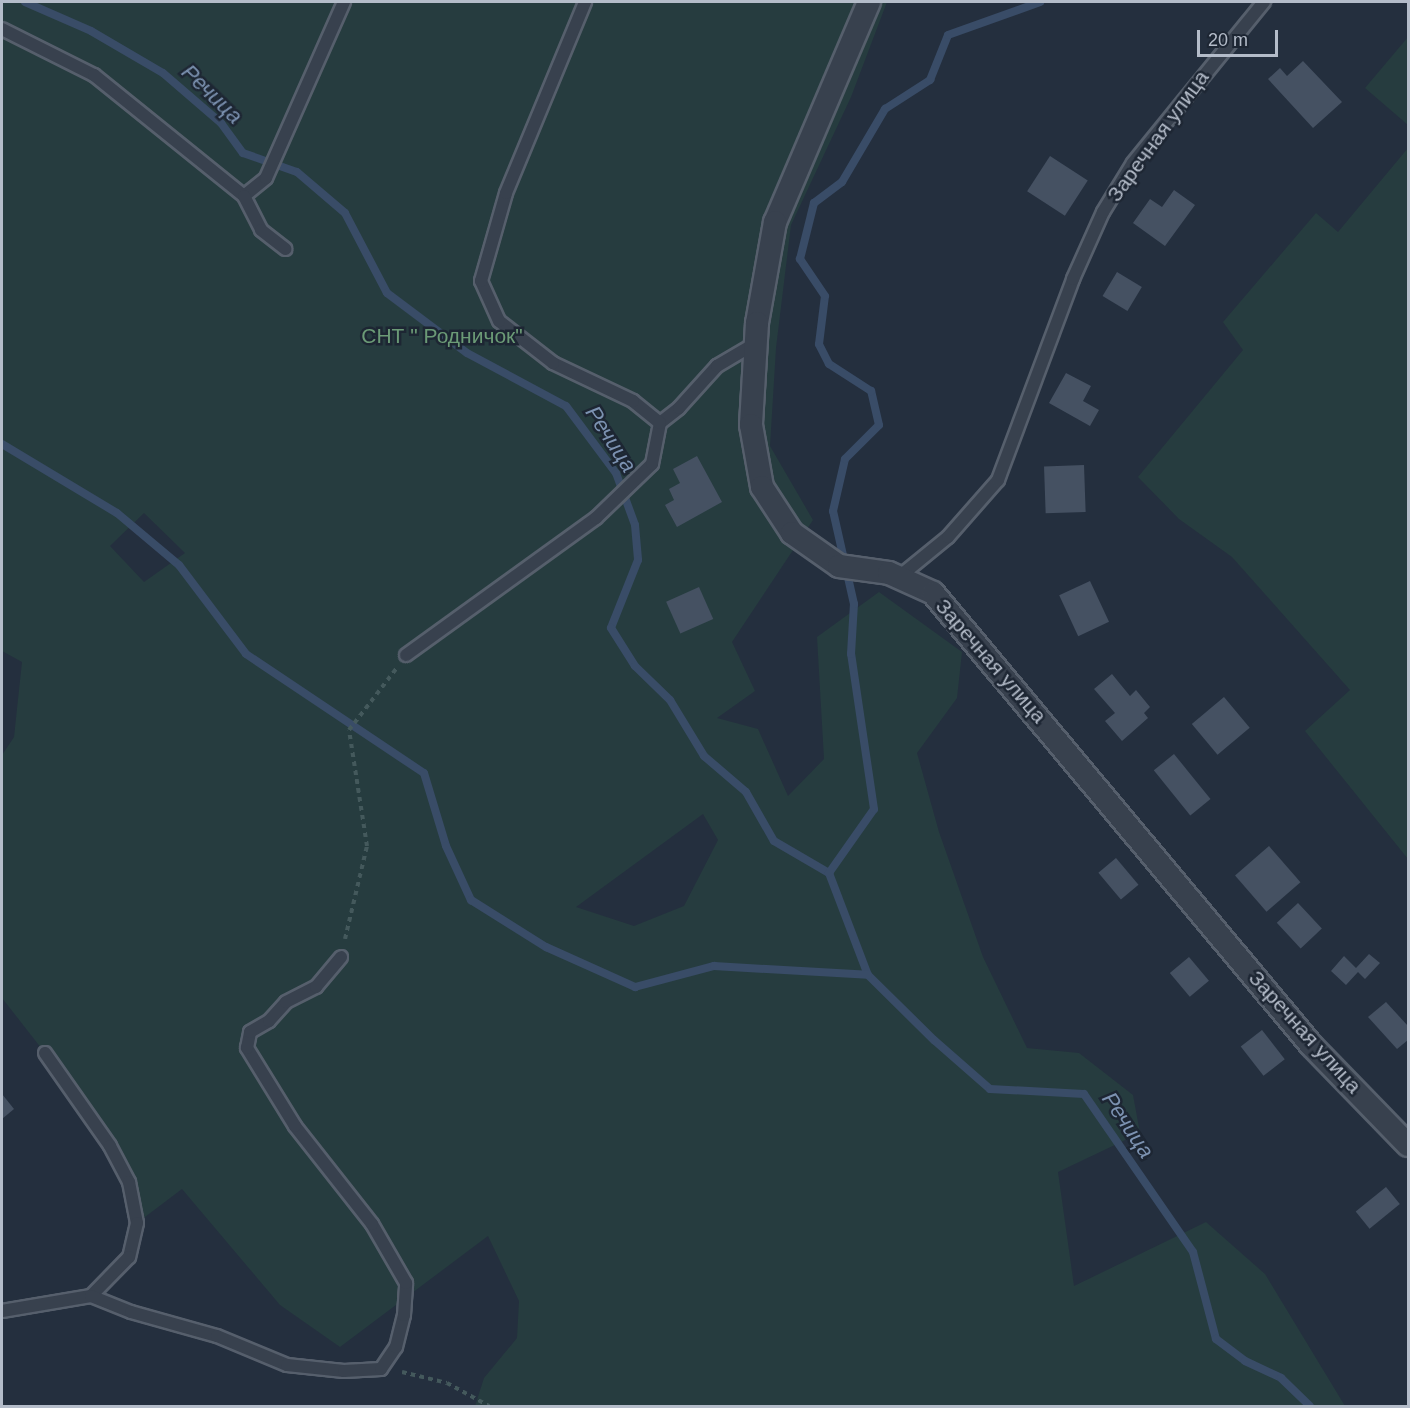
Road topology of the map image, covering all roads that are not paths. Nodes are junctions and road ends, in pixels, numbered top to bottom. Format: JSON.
{"nodes":[{"id":1,"x":344,"y":2,"type":"edge"},
{"id":2,"x":585,"y":2,"type":"edge"},
{"id":3,"x":869,"y":2,"type":"edge"},
{"id":4,"x":1264,"y":2,"type":"edge"},
{"id":5,"x":2,"y":29,"type":"edge"},
{"id":6,"x":244,"y":196,"type":"junction"},
{"id":7,"x":285,"y":249,"type":"dead end"},
{"id":8,"x":756,"y":343,"type":"junction"},
{"id":9,"x":660,"y":423,"type":"junction"},
{"id":10,"x":899,"y":577,"type":"junction"},
{"id":11,"x":406,"y":655,"type":"road end"},
{"id":12,"x":341,"y":957,"type":"road end"},
{"id":13,"x":45,"y":1053,"type":"dead end"},
{"id":14,"x":1408,"y":1145,"type":"edge"},
{"id":15,"x":91,"y":1296,"type":"junction"},
{"id":16,"x":2,"y":1311,"type":"edge"}],
"edges":[{"from":1,"to":6,"type":"lane"},
{"from":2,"to":9,"type":"lane"},
{"from":3,"to":8,"type":"street"},
{"from":4,"to":10,"type":"lane","name":"Заречная улица"},
{"from":5,"to":6,"type":"lane"},
{"from":6,"to":7,"type":"lane"},
{"from":8,"to":9,"type":"lane"},
{"from":8,"to":10,"type":"street"},
{"from":9,"to":11,"type":"lane"},
{"from":10,"to":14,"type":"street","name":"Заречная улица"},
{"from":12,"to":15,"type":"lane"},
{"from":13,"to":15,"type":"lane"},
{"from":15,"to":16,"type":"lane"}]}
